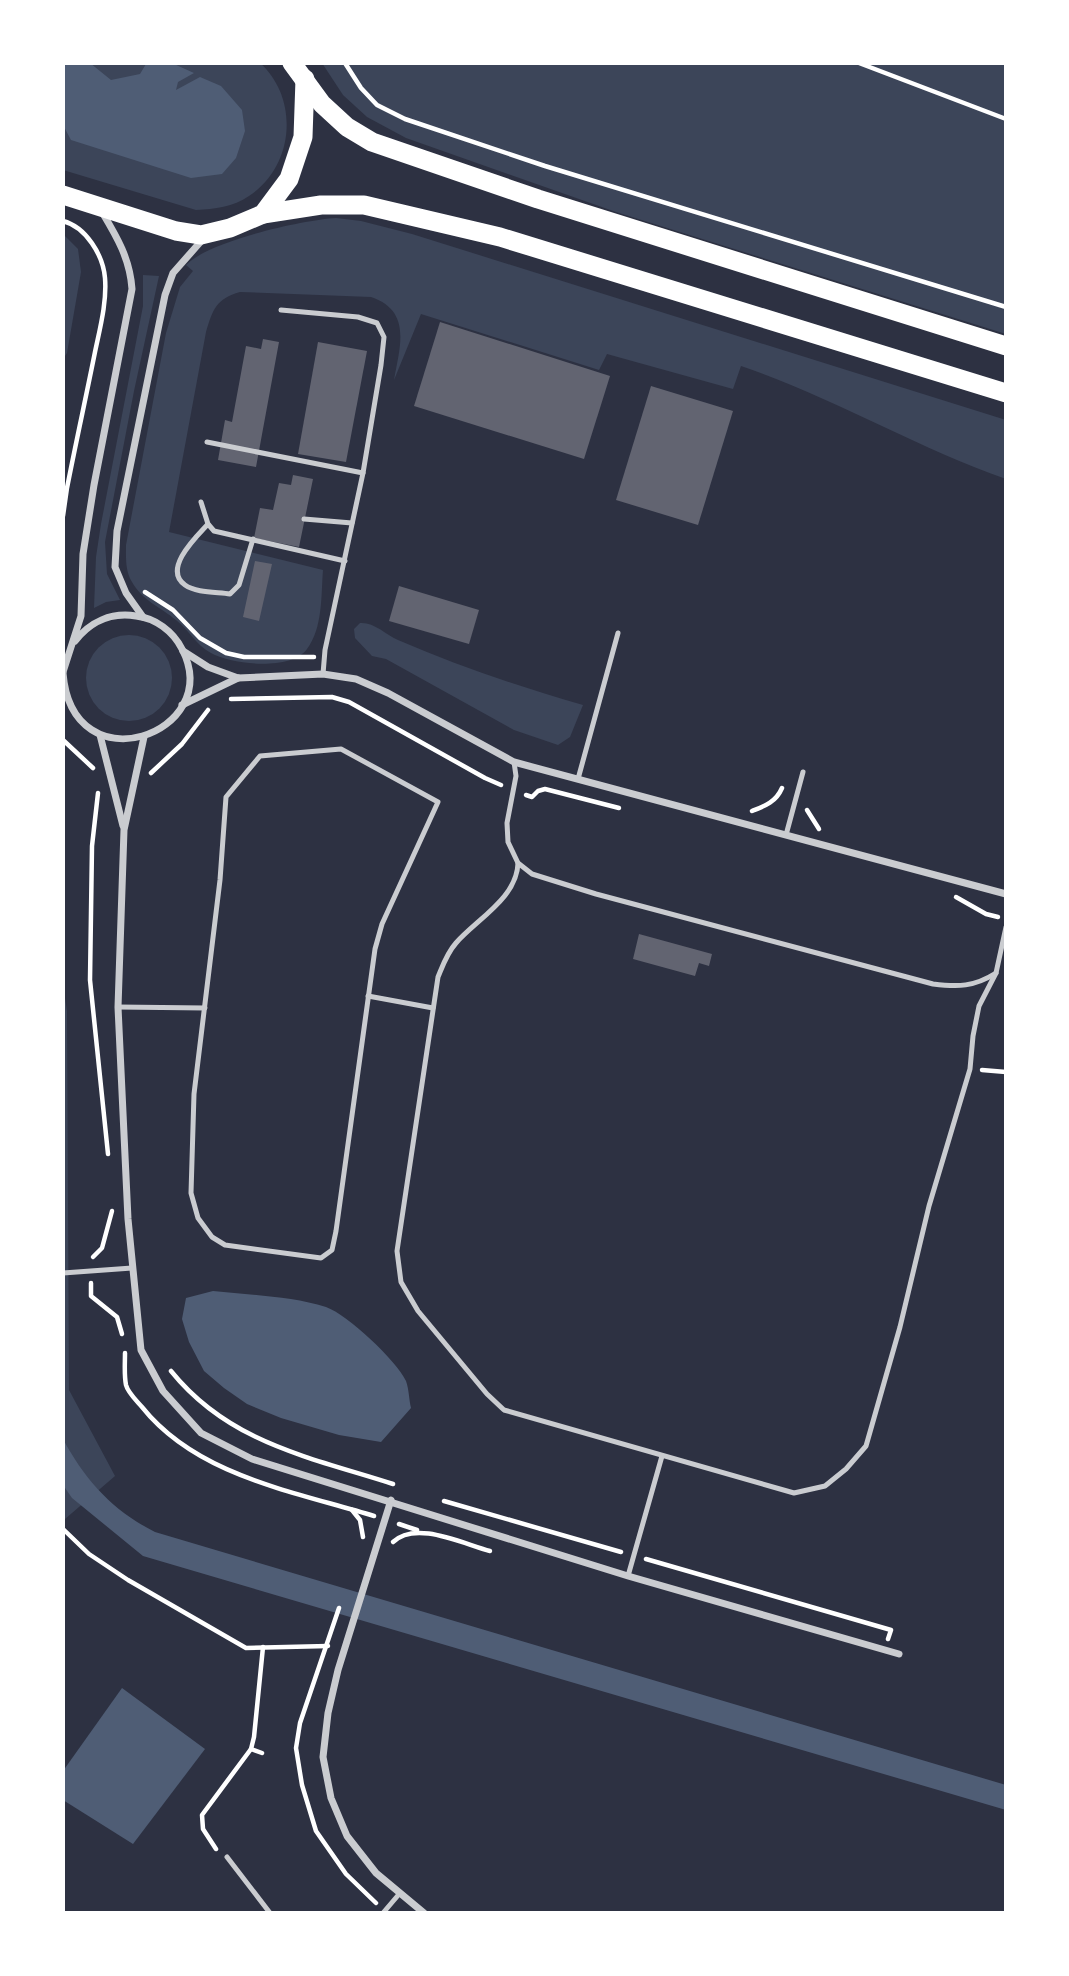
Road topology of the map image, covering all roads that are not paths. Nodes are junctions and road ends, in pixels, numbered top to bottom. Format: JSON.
{"nodes":[{"id":1,"x":292,"y":63,"type":"edge"},
{"id":2,"x":304,"y":79,"type":"junction"},
{"id":3,"x":63,"y":195,"type":"edge"},
{"id":4,"x":98,"y":205,"type":"junction"},
{"id":5,"x":263,"y":214,"type":"junction"},
{"id":6,"x":209,"y":233,"type":"junction"},
{"id":7,"x":281,"y":310,"type":"dead end"},
{"id":8,"x":1006,"y":346,"type":"edge"},
{"id":9,"x":1006,"y":393,"type":"edge"},
{"id":10,"x":206,"y":442,"type":"dead end"},
{"id":11,"x":363,"y":473,"type":"junction"},
{"id":12,"x":201,"y":502,"type":"dead end"},
{"id":13,"x":304,"y":519,"type":"dead end"},
{"id":14,"x":352,"y":523,"type":"junction"},
{"id":15,"x":208,"y":524,"type":"junction"},
{"id":16,"x":253,"y":540,"type":"junction"},
{"id":17,"x":345,"y":561,"type":"junction"},
{"id":18,"x":143,"y":617,"type":"junction"},
{"id":19,"x":618,"y":633,"type":"dead end"},
{"id":20,"x":71,"y":645,"type":"junction"},
{"id":21,"x":183,"y":651,"type":"junction"},
{"id":22,"x":63,"y":668,"type":"edge"},
{"id":23,"x":323,"y":674,"type":"junction"},
{"id":24,"x":238,"y":678,"type":"junction"},
{"id":25,"x":183,"y":705,"type":"junction"},
{"id":26,"x":63,"y":706,"type":"edge"},
{"id":27,"x":72,"y":710,"type":"junction"},
{"id":28,"x":100,"y":735,"type":"junction"},
{"id":29,"x":144,"y":737,"type":"junction"},
{"id":30,"x":514,"y":762,"type":"junction"},
{"id":31,"x":803,"y":772,"type":"dead end"},
{"id":32,"x":578,"y":779,"type":"junction"},
{"id":33,"x":124,"y":830,"type":"junction"},
{"id":34,"x":786,"y":835,"type":"junction"},
{"id":35,"x":518,"y":863,"type":"junction"},
{"id":36,"x":1006,"y":894,"type":"edge"},
{"id":37,"x":1006,"y":927,"type":"edge"},
{"id":38,"x":996,"y":974,"type":"junction"},
{"id":39,"x":368,"y":996,"type":"junction"},
{"id":40,"x":118,"y":1007,"type":"junction"},
{"id":41,"x":205,"y":1008,"type":"junction"},
{"id":42,"x":433,"y":1008,"type":"junction"},
{"id":43,"x":132,"y":1268,"type":"junction"},
{"id":44,"x":63,"y":1273,"type":"edge"},
{"id":45,"x":662,"y":1456,"type":"junction"},
{"id":46,"x":391,"y":1500,"type":"junction"},
{"id":47,"x":628,"y":1576,"type":"junction"},
{"id":48,"x":899,"y":1654,"type":"dead end"},
{"id":49,"x":227,"y":1857,"type":"road end"},
{"id":50,"x":400,"y":1893,"type":"junction"},
{"id":51,"x":270,"y":1913,"type":"edge"},
{"id":52,"x":383,"y":1913,"type":"edge"},
{"id":53,"x":424,"y":1913,"type":"edge"}],
"edges":[{"from":1,"to":2,"type":"highway"},
{"from":2,"to":5,"type":"highway"},
{"from":2,"to":8,"type":"highway"},
{"from":3,"to":4,"type":"highway"},
{"from":4,"to":6,"type":"highway"},
{"from":4,"to":20,"type":"street"},
{"from":5,"to":6,"type":"highway"},
{"from":5,"to":9,"type":"highway"},
{"from":6,"to":18,"type":"street"},
{"from":7,"to":11,"type":"lane"},
{"from":10,"to":11,"type":"lane"},
{"from":11,"to":14,"type":"lane"},
{"from":12,"to":15,"type":"lane"},
{"from":13,"to":14,"type":"lane"},
{"from":14,"to":17,"type":"lane"},
{"from":15,"to":16,"type":"lane"},
{"from":15,"to":16,"type":"lane"},
{"from":16,"to":17,"type":"lane"},
{"from":17,"to":23,"type":"lane"},
{"from":18,"to":20,"type":"street"},
{"from":18,"to":21,"type":"street"},
{"from":19,"to":32,"type":"lane"},
{"from":20,"to":22,"type":"street"},
{"from":21,"to":24,"type":"street"},
{"from":21,"to":25,"type":"street"},
{"from":22,"to":27,"type":"street"},
{"from":23,"to":24,"type":"street"},
{"from":23,"to":30,"type":"street"},
{"from":24,"to":25,"type":"street"},
{"from":25,"to":29,"type":"street"},
{"from":26,"to":27,"type":"street"},
{"from":27,"to":28,"type":"street"},
{"from":28,"to":29,"type":"street"},
{"from":28,"to":33,"type":"street"},
{"from":29,"to":33,"type":"street"},
{"from":30,"to":32,"type":"street"},
{"from":30,"to":35,"type":"lane"},
{"from":31,"to":34,"type":"lane"},
{"from":32,"to":34,"type":"street"},
{"from":33,"to":40,"type":"street"},
{"from":34,"to":36,"type":"street"},
{"from":35,"to":38,"type":"lane"},
{"from":35,"to":42,"type":"lane"},
{"from":37,"to":38,"type":"lane"},
{"from":38,"to":45,"type":"lane"},
{"from":39,"to":41,"type":"lane"},
{"from":39,"to":41,"type":"lane"},
{"from":39,"to":42,"type":"lane"},
{"from":40,"to":41,"type":"lane"},
{"from":40,"to":43,"type":"street"},
{"from":42,"to":45,"type":"lane"},
{"from":43,"to":44,"type":"lane"},
{"from":43,"to":46,"type":"street"},
{"from":45,"to":47,"type":"lane"},
{"from":46,"to":47,"type":"street"},
{"from":46,"to":50,"type":"street"},
{"from":47,"to":48,"type":"street"},
{"from":49,"to":51,"type":"lane"},
{"from":50,"to":52,"type":"lane"},
{"from":50,"to":53,"type":"street"}]}
